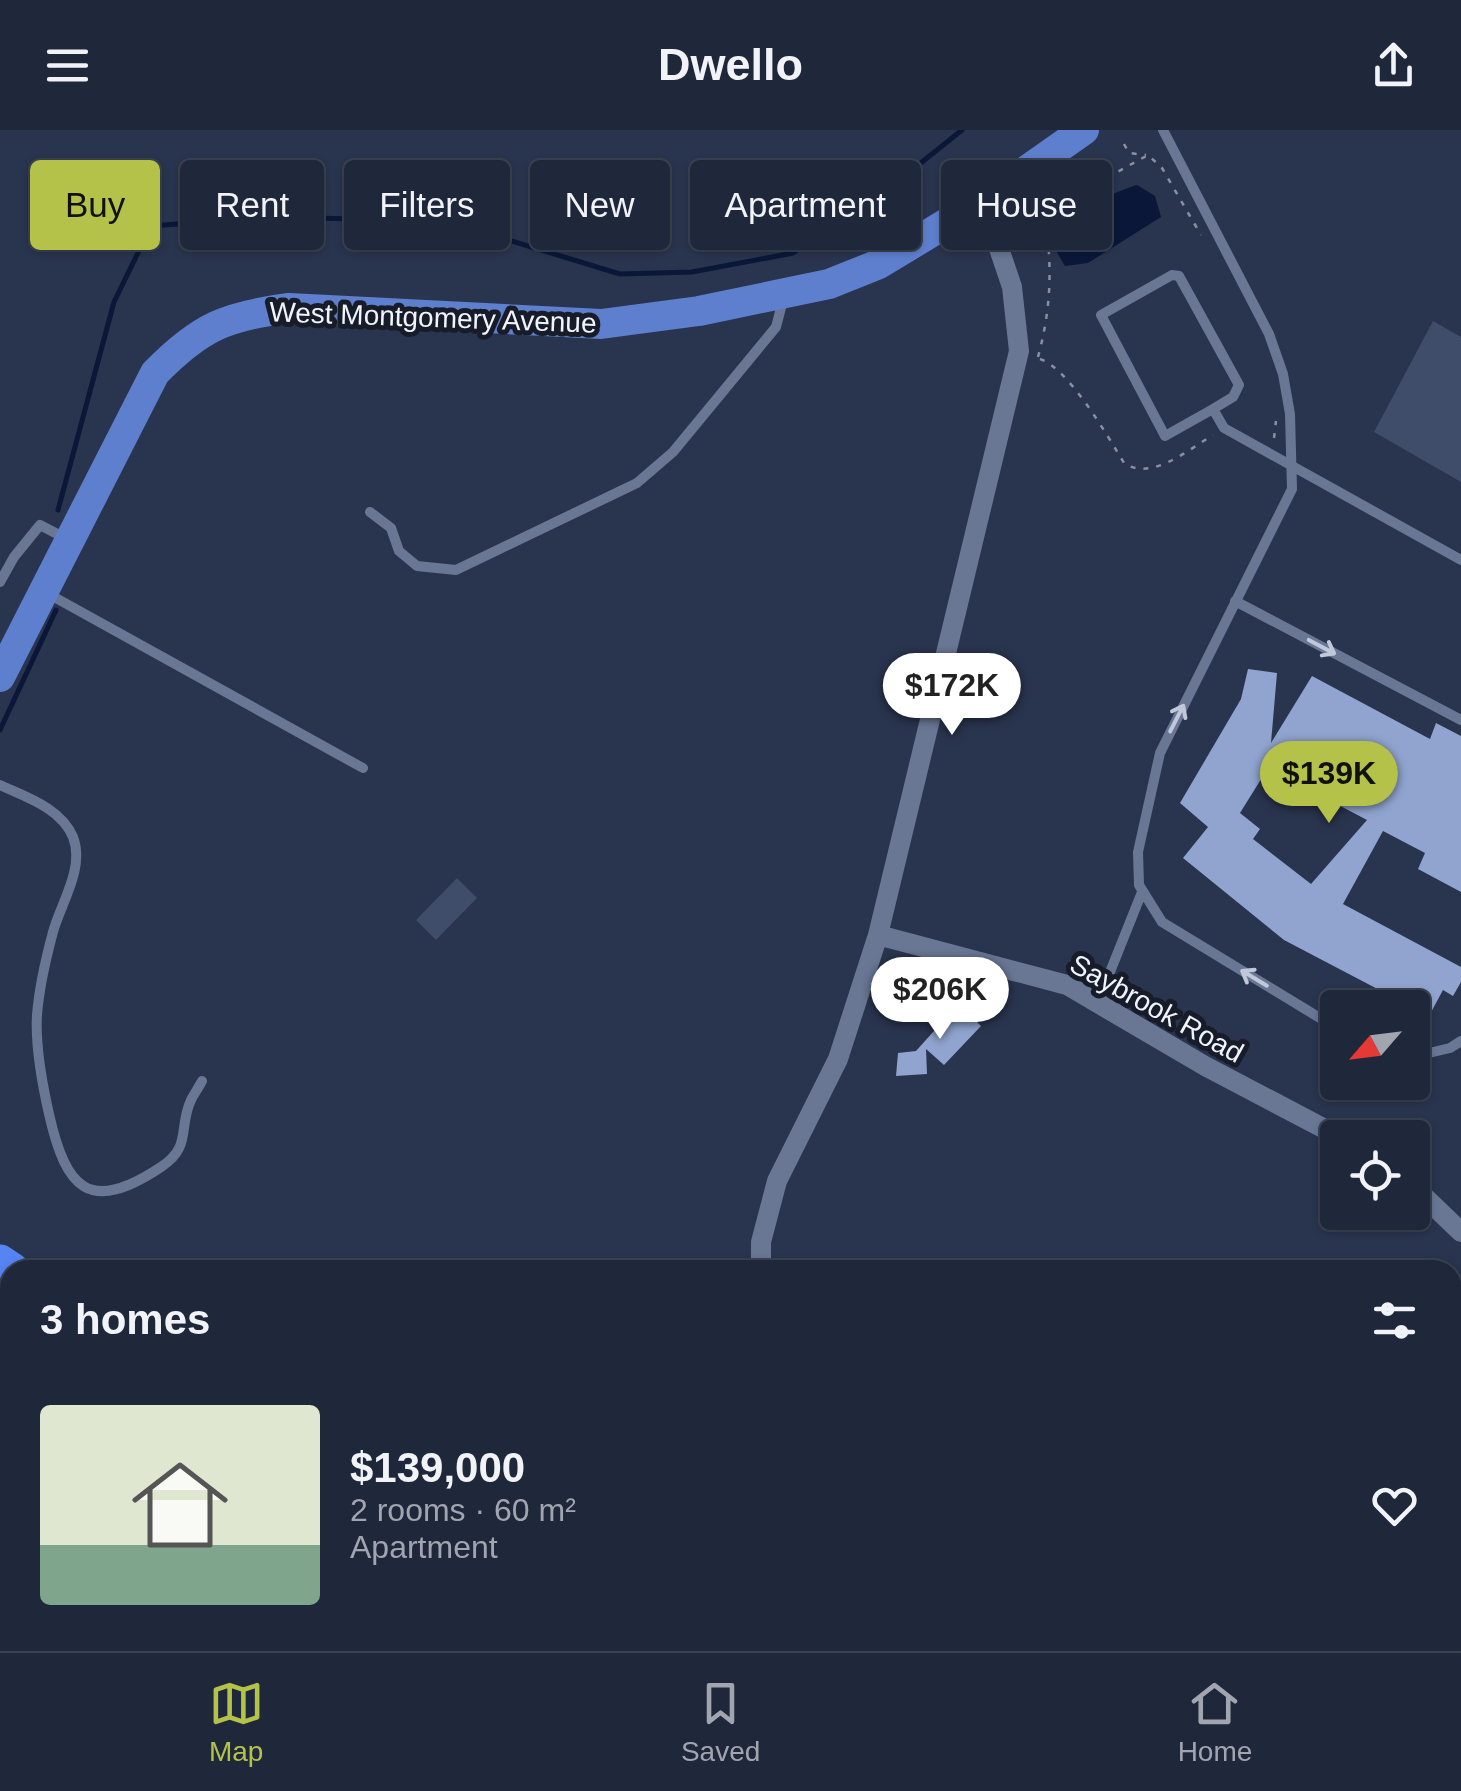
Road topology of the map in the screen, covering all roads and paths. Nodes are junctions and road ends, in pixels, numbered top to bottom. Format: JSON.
{"nodes":[{"id":1,"x":1084,"y":130,"type":"edge"},
{"id":2,"x":1163,"y":130,"type":"edge"},
{"id":3,"x":1124,"y":144,"type":"dead end"},
{"id":4,"x":1148,"y":155,"type":"dead end"},
{"id":5,"x":1041,"y":160,"type":"edge"},
{"id":6,"x":941,"y":226,"type":"edge"},
{"id":7,"x":1000,"y":250,"type":"edge"},
{"id":8,"x":784,"y":294,"type":"junction"},
{"id":9,"x":1018,"y":356,"type":"junction"},
{"id":10,"x":1212,"y":409,"type":"junction"},
{"id":11,"x":1224,"y":428,"type":"junction"},
{"id":12,"x":1291,"y":466,"type":"junction"},
{"id":13,"x":370,"y":512,"type":"dead end"},
{"id":14,"x":70,"y":541,"type":"junction"},
{"id":15,"x":1461,"y":560,"type":"edge"},
{"id":16,"x":0,"y":582,"type":"edge"},
{"id":17,"x":44,"y":592,"type":"junction"},
{"id":18,"x":1236,"y":601,"type":"junction"},
{"id":19,"x":0,"y":678,"type":"edge"},
{"id":20,"x":1461,"y":720,"type":"edge"},
{"id":21,"x":363,"y":768,"type":"dead end"},
{"id":22,"x":0,"y":785,"type":"edge"},
{"id":23,"x":1142,"y":892,"type":"junction"},
{"id":24,"x":878,"y":935,"type":"junction"},
{"id":25,"x":1098,"y":1003,"type":"junction"},
{"id":26,"x":1320,"y":1018,"type":"edge"},
{"id":27,"x":1461,"y":1041,"type":"edge"},
{"id":28,"x":1430,"y":1053,"type":"edge"},
{"id":29,"x":202,"y":1081,"type":"dead end"},
{"id":30,"x":1320,"y":1126,"type":"edge"},
{"id":31,"x":1430,"y":1202,"type":"edge"},
{"id":32,"x":1461,"y":1232,"type":"edge"},
{"id":33,"x":761,"y":1260,"type":"edge"}],
"edges":[{"from":1,"to":5,"type":"main road","name":"West Montgomery Avenue"},
{"from":2,"to":12,"type":"lane"},
{"from":3,"to":4,"type":"path"},
{"from":6,"to":8,"type":"main road","name":"West Montgomery Avenue"},
{"from":7,"to":9,"type":"street"},
{"from":8,"to":13,"type":"lane"},
{"from":8,"to":14,"type":"main road","name":"West Montgomery Avenue"},
{"from":9,"to":11,"type":"path"},
{"from":9,"to":24,"type":"street"},
{"from":10,"to":10,"type":"lane"},
{"from":10,"to":11,"type":"lane"},
{"from":11,"to":12,"type":"lane"},
{"from":12,"to":15,"type":"lane"},
{"from":12,"to":18,"type":"lane"},
{"from":14,"to":16,"type":"lane"},
{"from":14,"to":17,"type":"main road","name":"West Montgomery Avenue"},
{"from":17,"to":19,"type":"main road","name":"West Montgomery Avenue"},
{"from":17,"to":21,"type":"lane"},
{"from":18,"to":20,"type":"lane","one_way":true},
{"from":23,"to":18,"type":"lane","one_way":true},
{"from":22,"to":29,"type":"lane"},
{"from":23,"to":25,"type":"lane"},
{"from":26,"to":23,"type":"lane","one_way":true},
{"from":24,"to":25,"type":"street","name":"Saybrook Road"},
{"from":24,"to":33,"type":"street"},
{"from":25,"to":30,"type":"street","name":"Saybrook Road"},
{"from":27,"to":28,"type":"lane"},
{"from":31,"to":32,"type":"street"}]}
